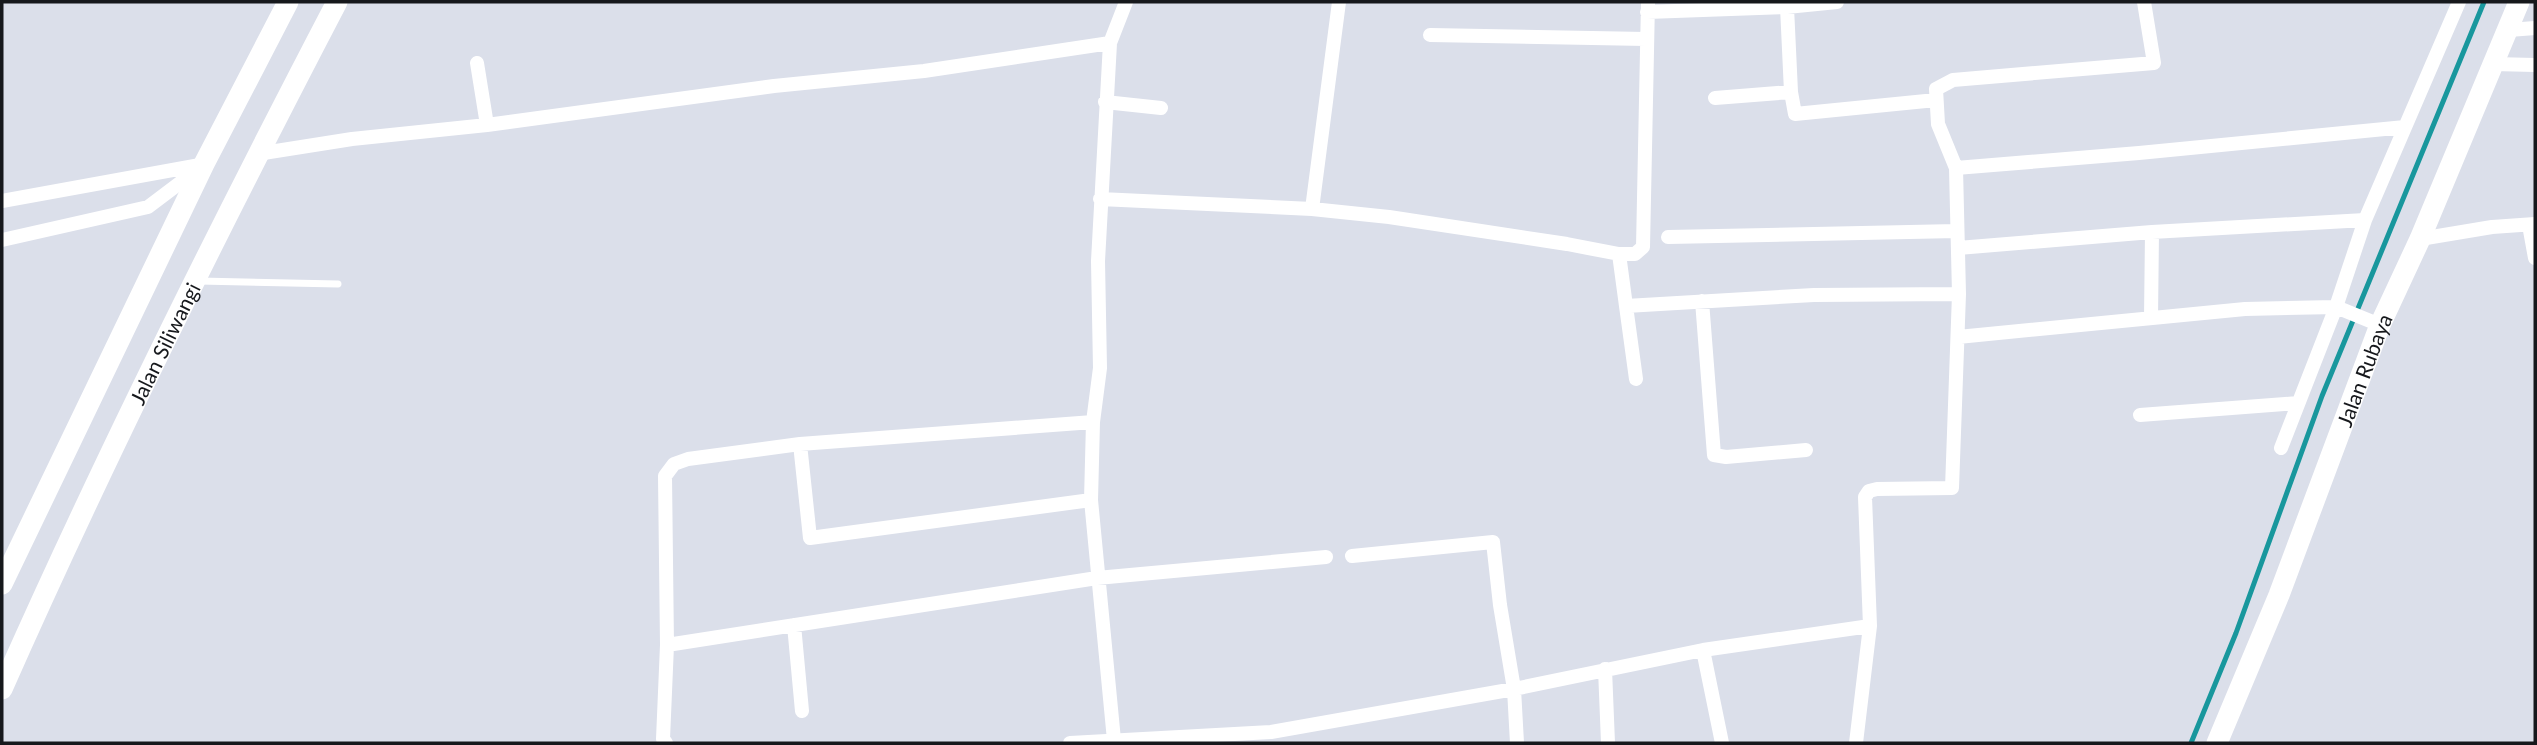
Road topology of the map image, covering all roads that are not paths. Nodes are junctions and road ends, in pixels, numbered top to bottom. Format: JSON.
{"nodes":[{"id":1,"x":288,"y":2,"type":"edge"},
{"id":2,"x":337,"y":2,"type":"edge"},
{"id":3,"x":1126,"y":2,"type":"edge"},
{"id":4,"x":1339,"y":2,"type":"edge"},
{"id":5,"x":1837,"y":2,"type":"edge"},
{"id":6,"x":2144,"y":2,"type":"edge"},
{"id":7,"x":2459,"y":2,"type":"edge"},
{"id":8,"x":2519,"y":2,"type":"edge"},
{"id":9,"x":1787,"y":6,"type":"junction"},
{"id":10,"x":1648,"y":7,"type":"edge"},
{"id":11,"x":2535,"y":28,"type":"edge"},
{"id":12,"x":2509,"y":30,"type":"junction"},
{"id":13,"x":1430,"y":35,"type":"dead end"},
{"id":14,"x":1646,"y":39,"type":"junction"},
{"id":15,"x":1110,"y":43,"type":"junction"},
{"id":16,"x":477,"y":63,"type":"dead end"},
{"id":17,"x":2493,"y":64,"type":"junction"},
{"id":18,"x":2535,"y":65,"type":"edge"},
{"id":19,"x":1791,"y":92,"type":"junction"},
{"id":20,"x":1715,"y":99,"type":"dead end"},
{"id":21,"x":1936,"y":100,"type":"junction"},
{"id":22,"x":1105,"y":103,"type":"junction"},
{"id":23,"x":1161,"y":108,"type":"dead end"},
{"id":24,"x":487,"y":125,"type":"junction"},
{"id":25,"x":2405,"y":127,"type":"junction"},
{"id":26,"x":257,"y":154,"type":"junction"},
{"id":27,"x":204,"y":164,"type":"junction"},
{"id":28,"x":1956,"y":168,"type":"junction"},
{"id":29,"x":1100,"y":199,"type":"junction"},
{"id":30,"x":2,"y":201,"type":"edge"},
{"id":31,"x":1312,"y":209,"type":"junction"},
{"id":32,"x":2365,"y":220,"type":"junction"},
{"id":33,"x":2532,"y":225,"type":"edge"},
{"id":34,"x":1957,"y":231,"type":"junction"},
{"id":35,"x":2152,"y":232,"type":"junction"},
{"id":36,"x":1668,"y":237,"type":"dead end"},
{"id":37,"x":2420,"y":239,"type":"junction"},
{"id":38,"x":2,"y":240,"type":"edge"},
{"id":39,"x":1958,"y":248,"type":"junction"},
{"id":40,"x":1619,"y":254,"type":"junction"},
{"id":41,"x":2535,"y":258,"type":"edge"},
{"id":42,"x":193,"y":281,"type":"junction"},
{"id":43,"x":338,"y":284,"type":"dead end"},
{"id":44,"x":1959,"y":295,"type":"junction"},
{"id":45,"x":1702,"y":300,"type":"junction"},
{"id":46,"x":1626,"y":306,"type":"junction"},
{"id":47,"x":2339,"y":308,"type":"junction"},
{"id":48,"x":2151,"y":318,"type":"junction"},
{"id":49,"x":2375,"y":323,"type":"junction"},
{"id":50,"x":1958,"y":337,"type":"junction"},
{"id":51,"x":1636,"y":379,"type":"dead end"},
{"id":52,"x":2298,"y":403,"type":"junction"},
{"id":53,"x":2140,"y":415,"type":"dead end"},
{"id":54,"x":1093,"y":422,"type":"junction"},
{"id":55,"x":800,"y":444,"type":"junction"},
{"id":56,"x":2281,"y":447,"type":"dead end"},
{"id":57,"x":1806,"y":450,"type":"dead end"},
{"id":58,"x":1091,"y":500,"type":"junction"},
{"id":59,"x":1352,"y":556,"type":"dead end"},
{"id":60,"x":1326,"y":557,"type":"dead end"},
{"id":61,"x":1097,"y":578,"type":"junction"},
{"id":62,"x":2,"y":584,"type":"edge"},
{"id":63,"x":794,"y":625,"type":"junction"},
{"id":64,"x":1870,"y":626,"type":"junction"},
{"id":65,"x":667,"y":645,"type":"junction"},
{"id":66,"x":1703,"y":650,"type":"junction"},
{"id":67,"x":1605,"y":669,"type":"junction"},
{"id":68,"x":2,"y":689,"type":"edge"},
{"id":69,"x":1514,"y":689,"type":"junction"},
{"id":70,"x":802,"y":711,"type":"dead end"},
{"id":71,"x":1114,"y":740,"type":"junction"},
{"id":72,"x":666,"y":743,"type":"edge"},
{"id":73,"x":1070,"y":743,"type":"edge"},
{"id":74,"x":1517,"y":743,"type":"edge"},
{"id":75,"x":1608,"y":743,"type":"edge"},
{"id":76,"x":1722,"y":743,"type":"edge"},
{"id":77,"x":1856,"y":743,"type":"edge"},
{"id":78,"x":2217,"y":743,"type":"edge"}],
"edges":[{"from":1,"to":27,"type":"main road","name":"Jalan Siliwangi"},
{"from":2,"to":26,"type":"main road","name":"Jalan Siliwangi"},
{"from":3,"to":15,"type":"street"},
{"from":4,"to":31,"type":"street"},
{"from":5,"to":9,"type":"street"},
{"from":6,"to":21,"type":"street"},
{"from":7,"to":25,"type":"street"},
{"from":8,"to":12,"type":"main road","name":"Jalan Rubaya"},
{"from":9,"to":10,"type":"street"},
{"from":9,"to":19,"type":"street"},
{"from":10,"to":14,"type":"street"},
{"from":11,"to":12,"type":"street"},
{"from":12,"to":17,"type":"main road","name":"Jalan Rubaya"},
{"from":13,"to":14,"type":"street"},
{"from":14,"to":40,"type":"street"},
{"from":15,"to":22,"type":"street"},
{"from":15,"to":24,"type":"street"},
{"from":16,"to":24,"type":"street"},
{"from":17,"to":18,"type":"street"},
{"from":17,"to":37,"type":"main road","name":"Jalan Rubaya"},
{"from":19,"to":20,"type":"street"},
{"from":19,"to":21,"type":"street"},
{"from":21,"to":28,"type":"street"},
{"from":22,"to":23,"type":"street"},
{"from":22,"to":29,"type":"street"},
{"from":24,"to":26,"type":"street"},
{"from":25,"to":28,"type":"street"},
{"from":25,"to":32,"type":"street"},
{"from":26,"to":42,"type":"main road","name":"Jalan Siliwangi"},
{"from":27,"to":30,"type":"street"},
{"from":27,"to":38,"type":"street"},
{"from":27,"to":62,"type":"main road","name":"Jalan Siliwangi"},
{"from":28,"to":34,"type":"street"},
{"from":29,"to":31,"type":"street"},
{"from":29,"to":54,"type":"street"},
{"from":31,"to":40,"type":"street"},
{"from":32,"to":35,"type":"street"},
{"from":32,"to":47,"type":"street"},
{"from":33,"to":37,"type":"street"},
{"from":33,"to":41,"type":"street"},
{"from":34,"to":36,"type":"street"},
{"from":34,"to":39,"type":"street"},
{"from":35,"to":39,"type":"street"},
{"from":35,"to":48,"type":"street"},
{"from":37,"to":49,"type":"main road","name":"Jalan Rubaya"},
{"from":39,"to":44,"type":"street"},
{"from":40,"to":46,"type":"street"},
{"from":42,"to":43,"type":"lane"},
{"from":42,"to":68,"type":"main road","name":"Jalan Siliwangi"},
{"from":44,"to":45,"type":"street"},
{"from":44,"to":50,"type":"street"},
{"from":45,"to":46,"type":"street"},
{"from":45,"to":57,"type":"street"},
{"from":46,"to":51,"type":"street"},
{"from":47,"to":48,"type":"street"},
{"from":47,"to":49,"type":"street"},
{"from":47,"to":52,"type":"street"},
{"from":48,"to":50,"type":"street"},
{"from":49,"to":78,"type":"main road","name":"Jalan Rubaya"},
{"from":50,"to":64,"type":"street"},
{"from":52,"to":53,"type":"street"},
{"from":52,"to":56,"type":"street"},
{"from":54,"to":55,"type":"street"},
{"from":54,"to":58,"type":"street"},
{"from":55,"to":58,"type":"street"},
{"from":55,"to":65,"type":"street"},
{"from":58,"to":61,"type":"street"},
{"from":59,"to":69,"type":"street"},
{"from":60,"to":61,"type":"street"},
{"from":61,"to":63,"type":"street"},
{"from":61,"to":71,"type":"street"},
{"from":63,"to":65,"type":"street"},
{"from":63,"to":70,"type":"street"},
{"from":64,"to":66,"type":"street"},
{"from":64,"to":77,"type":"street"},
{"from":65,"to":72,"type":"street"},
{"from":66,"to":67,"type":"street"},
{"from":66,"to":76,"type":"street"},
{"from":67,"to":69,"type":"street"},
{"from":67,"to":75,"type":"street"},
{"from":69,"to":71,"type":"street"},
{"from":69,"to":74,"type":"street"},
{"from":71,"to":73,"type":"street"}]}
